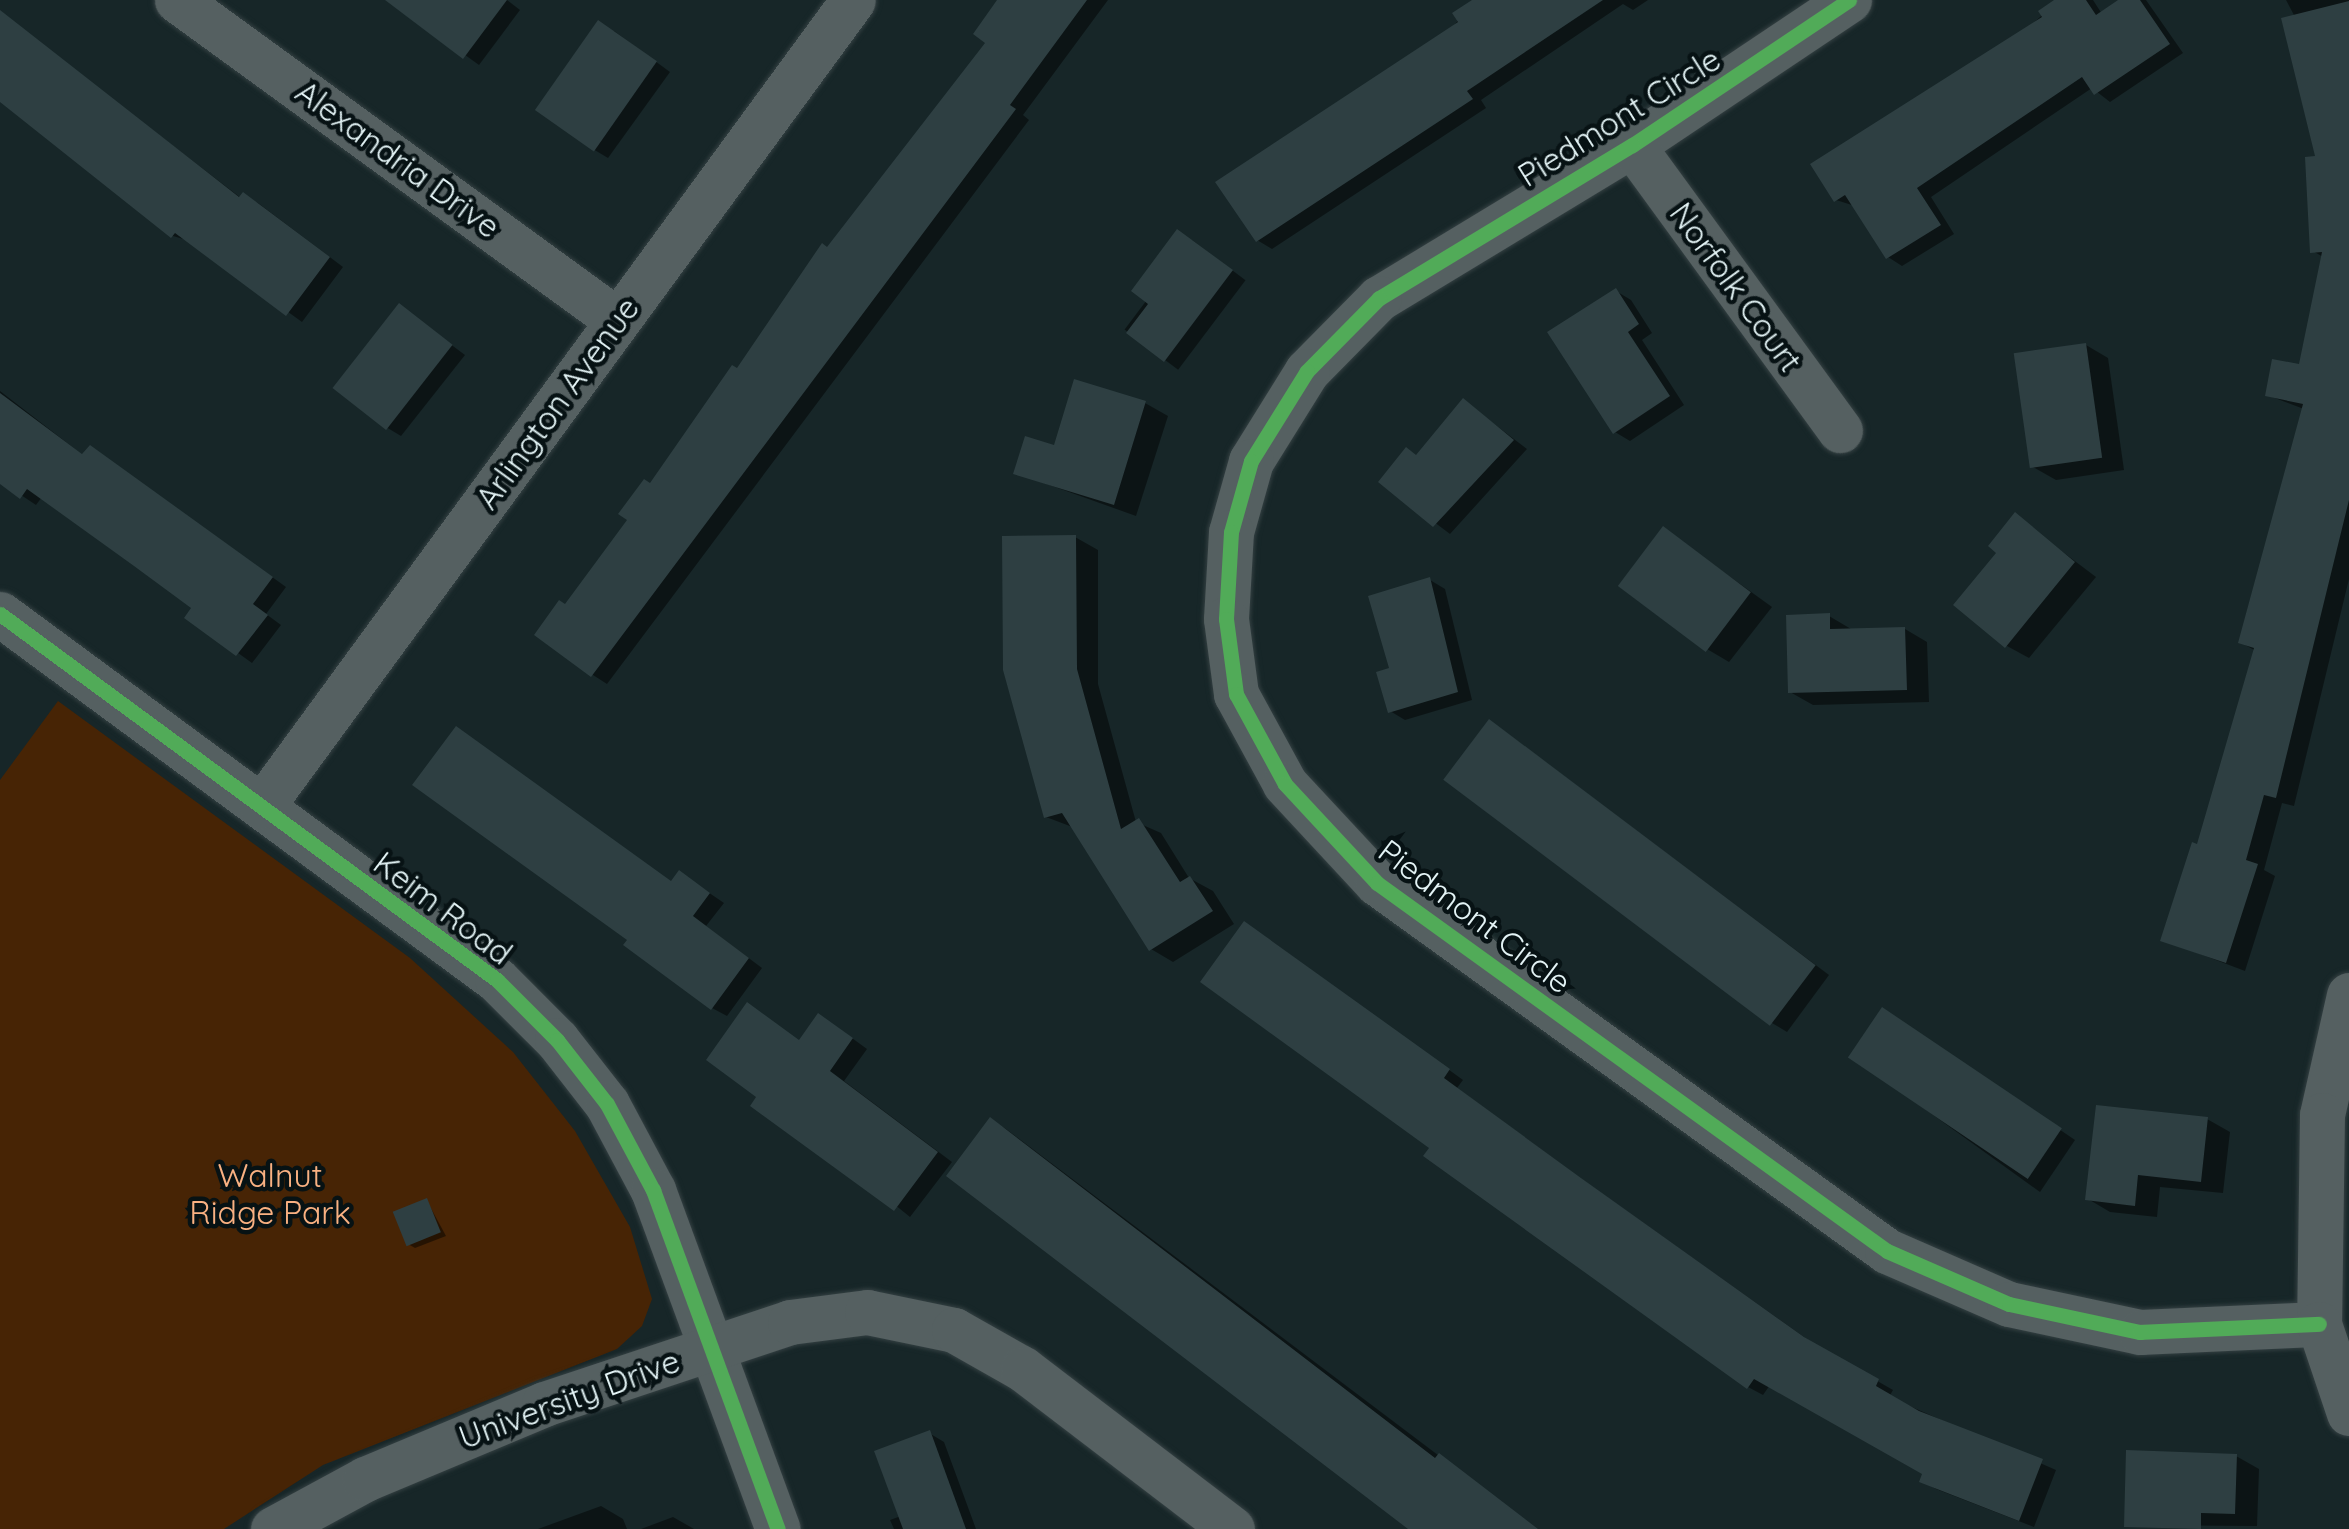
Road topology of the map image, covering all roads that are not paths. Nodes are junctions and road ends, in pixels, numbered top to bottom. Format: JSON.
{"nodes":[{"id":1,"x":177,"y":0,"type":"edge"},
{"id":2,"x":853,"y":0,"type":"edge"},
{"id":3,"x":1849,"y":0,"type":"edge"},
{"id":4,"x":1632,"y":145,"type":"junction"},
{"id":5,"x":617,"y":320,"type":"junction"},
{"id":6,"x":1840,"y":430,"type":"dead end"},
{"id":7,"x":0,"y":614,"type":"edge"},
{"id":8,"x":262,"y":806,"type":"junction"},
{"id":9,"x":2349,"y":995,"type":"edge"},
{"id":10,"x":2319,"y":1324,"type":"junction"},
{"id":11,"x":712,"y":1347,"type":"junction"},
{"id":12,"x":2349,"y":1413,"type":"edge"},
{"id":13,"x":274,"y":1529,"type":"edge"},
{"id":14,"x":778,"y":1529,"type":"edge"},
{"id":15,"x":1232,"y":1529,"type":"edge"}],
"edges":[{"from":1,"to":5,"type":"street","name":"Alexandria Drive"},
{"from":2,"to":5,"type":"street","name":"Arlington Avenue"},
{"from":3,"to":4,"type":"street","name":"Piedmont Circle"},
{"from":4,"to":6,"type":"street","name":"Norfolk Court"},
{"from":4,"to":10,"type":"street","name":"Piedmont Circle"},
{"from":5,"to":8,"type":"street","name":"Arlington Avenue"},
{"from":7,"to":8,"type":"street","name":"Keim Road"},
{"from":8,"to":11,"type":"street","name":"Keim Road"},
{"from":9,"to":10,"type":"street"},
{"from":10,"to":12,"type":"street"},
{"from":11,"to":13,"type":"street","name":"University Drive"},
{"from":11,"to":14,"type":"street","name":"Keim Road"},
{"from":11,"to":15,"type":"street","name":"University Drive"}]}
